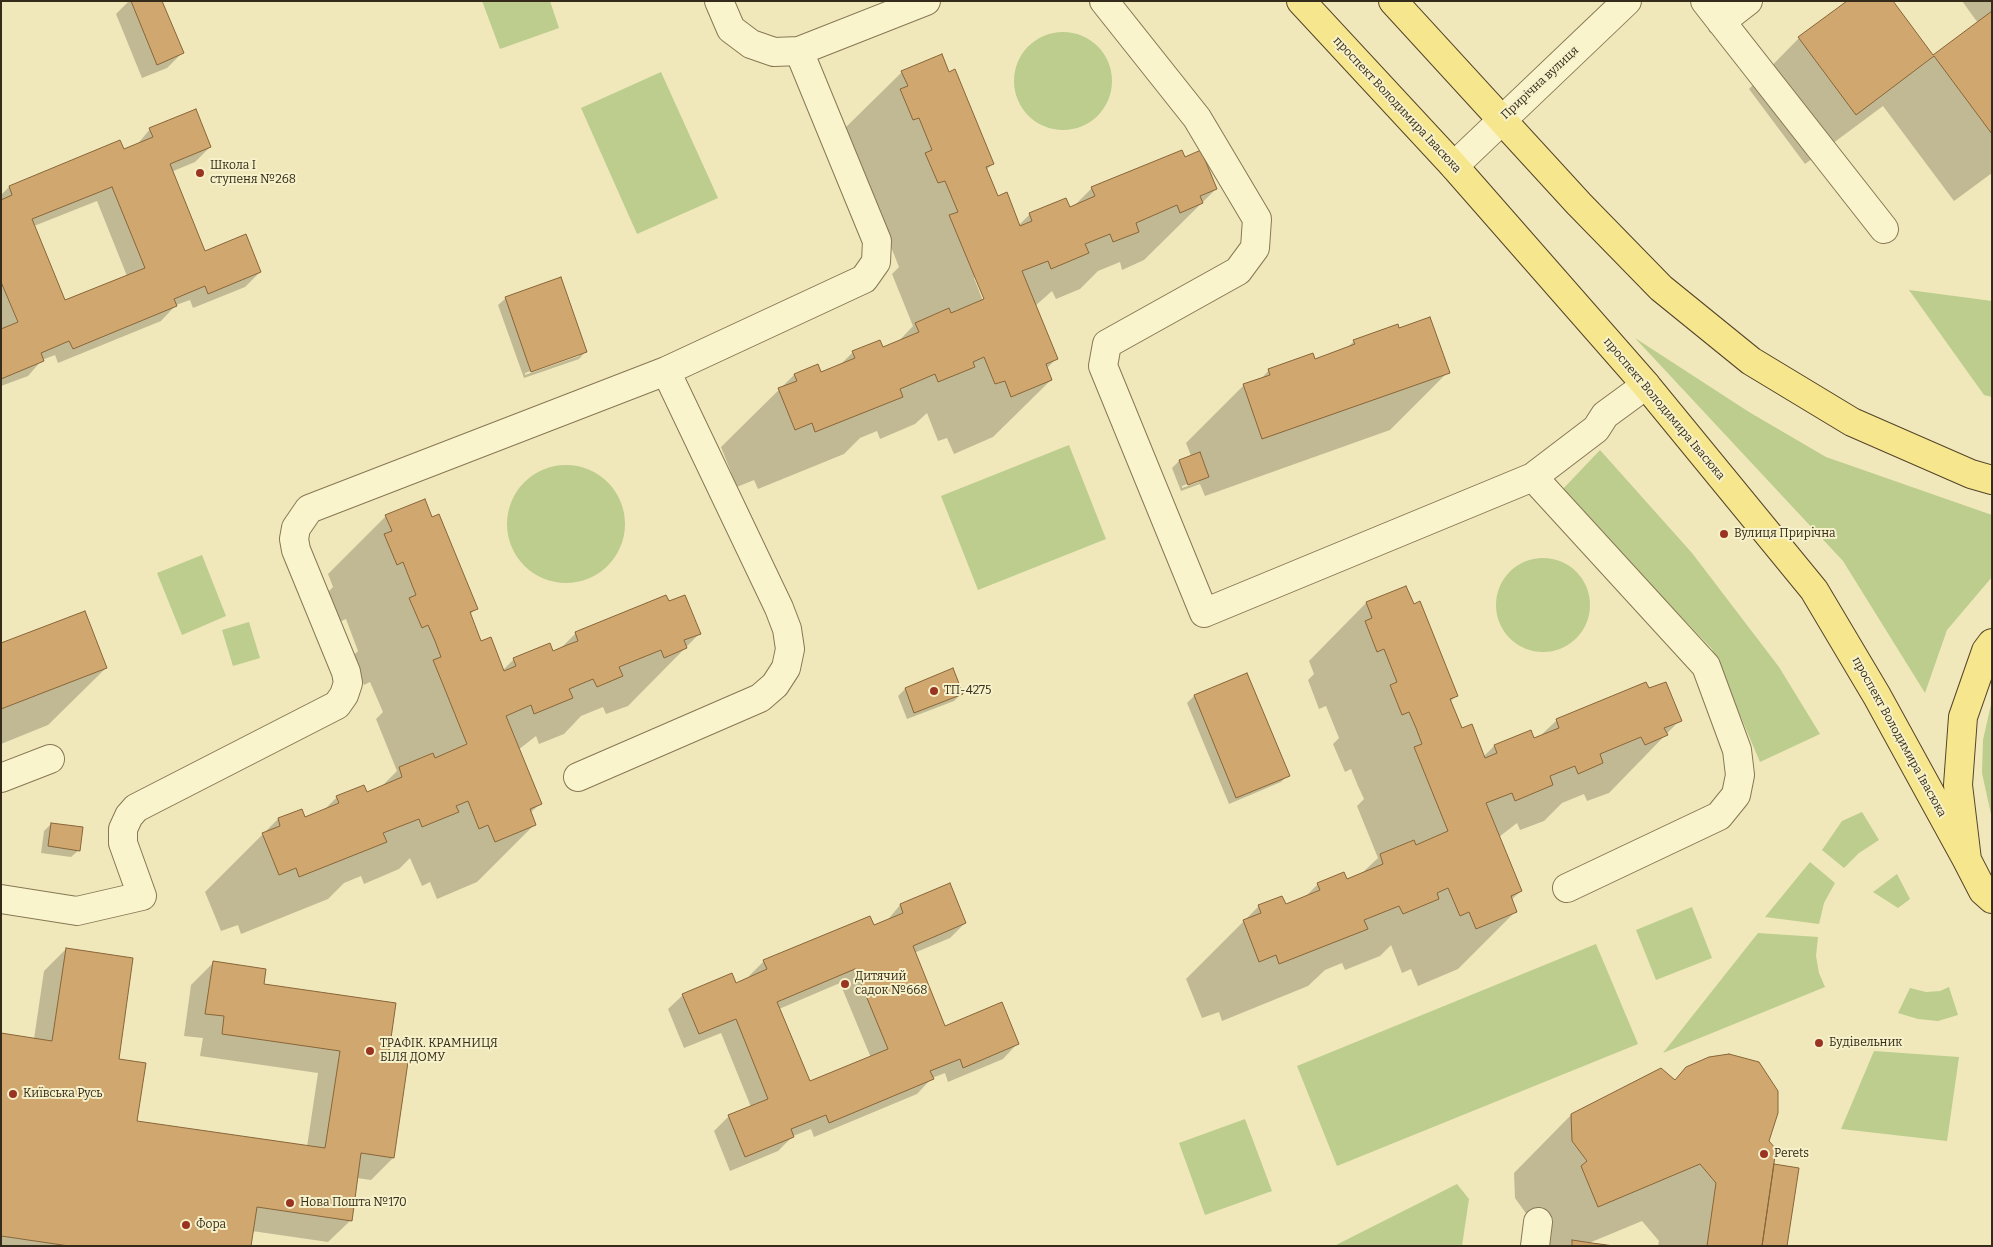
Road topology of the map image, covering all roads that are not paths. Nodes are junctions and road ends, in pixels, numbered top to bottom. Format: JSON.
{"nodes":[{"id":1,"x":719,"y":1,"type":"edge"},
{"id":2,"x":926,"y":1,"type":"edge"},
{"id":3,"x":1104,"y":1,"type":"edge"},
{"id":4,"x":1301,"y":1,"type":"edge"},
{"id":5,"x":1627,"y":1,"type":"edge"},
{"id":6,"x":1748,"y":1,"type":"edge"},
{"id":7,"x":1405,"y":5,"type":"edge"},
{"id":8,"x":1713,"y":12,"type":"edge"},
{"id":9,"x":798,"y":51,"type":"junction"},
{"id":10,"x":1501,"y":120,"type":"junction"},
{"id":11,"x":1454,"y":166,"type":"junction"},
{"id":12,"x":1884,"y":229,"type":"dead end"},
{"id":13,"x":666,"y":371,"type":"junction"},
{"id":14,"x":1646,"y":385,"type":"junction"},
{"id":15,"x":1533,"y":477,"type":"junction"},
{"id":16,"x":1992,"y":480,"type":"edge"},
{"id":17,"x":1992,"y":643,"type":"edge"},
{"id":18,"x":50,"y":759,"type":"dead end"},
{"id":19,"x":578,"y":777,"type":"dead end"},
{"id":20,"x":1,"y":778,"type":"edge"},
{"id":21,"x":1968,"y":860,"type":"junction"},
{"id":22,"x":1567,"y":888,"type":"dead end"},
{"id":23,"x":1987,"y":895,"type":"edge"},
{"id":24,"x":1,"y":899,"type":"edge"},
{"id":25,"x":1992,"y":917,"type":"edge"}],
"edges":[{"from":1,"to":9,"type":"street"},
{"from":2,"to":9,"type":"street"},
{"from":3,"to":15,"type":"street"},
{"from":4,"to":11,"type":"main road","name":"проспект Володимира Івасюка"},
{"from":5,"to":10,"type":"street","name":"Прирічна вулиця"},
{"from":6,"to":8,"type":"street"},
{"from":7,"to":10,"type":"main road"},
{"from":8,"to":12,"type":"street"},
{"from":9,"to":13,"type":"street"},
{"from":10,"to":11,"type":"street","name":"Прирічна вулиця"},
{"from":10,"to":16,"type":"main road"},
{"from":11,"to":14,"type":"main road","name":"проспект Володимира Івасюка"},
{"from":13,"to":19,"type":"street"},
{"from":13,"to":24,"type":"street"},
{"from":14,"to":15,"type":"street"},
{"from":14,"to":21,"type":"main road","name":"проспект Володимира Івасюка"},
{"from":15,"to":22,"type":"street"},
{"from":17,"to":21,"type":"main road"},
{"from":18,"to":20,"type":"street"},
{"from":21,"to":23,"type":"main road"},
{"from":23,"to":25,"type":"main road"}]}
